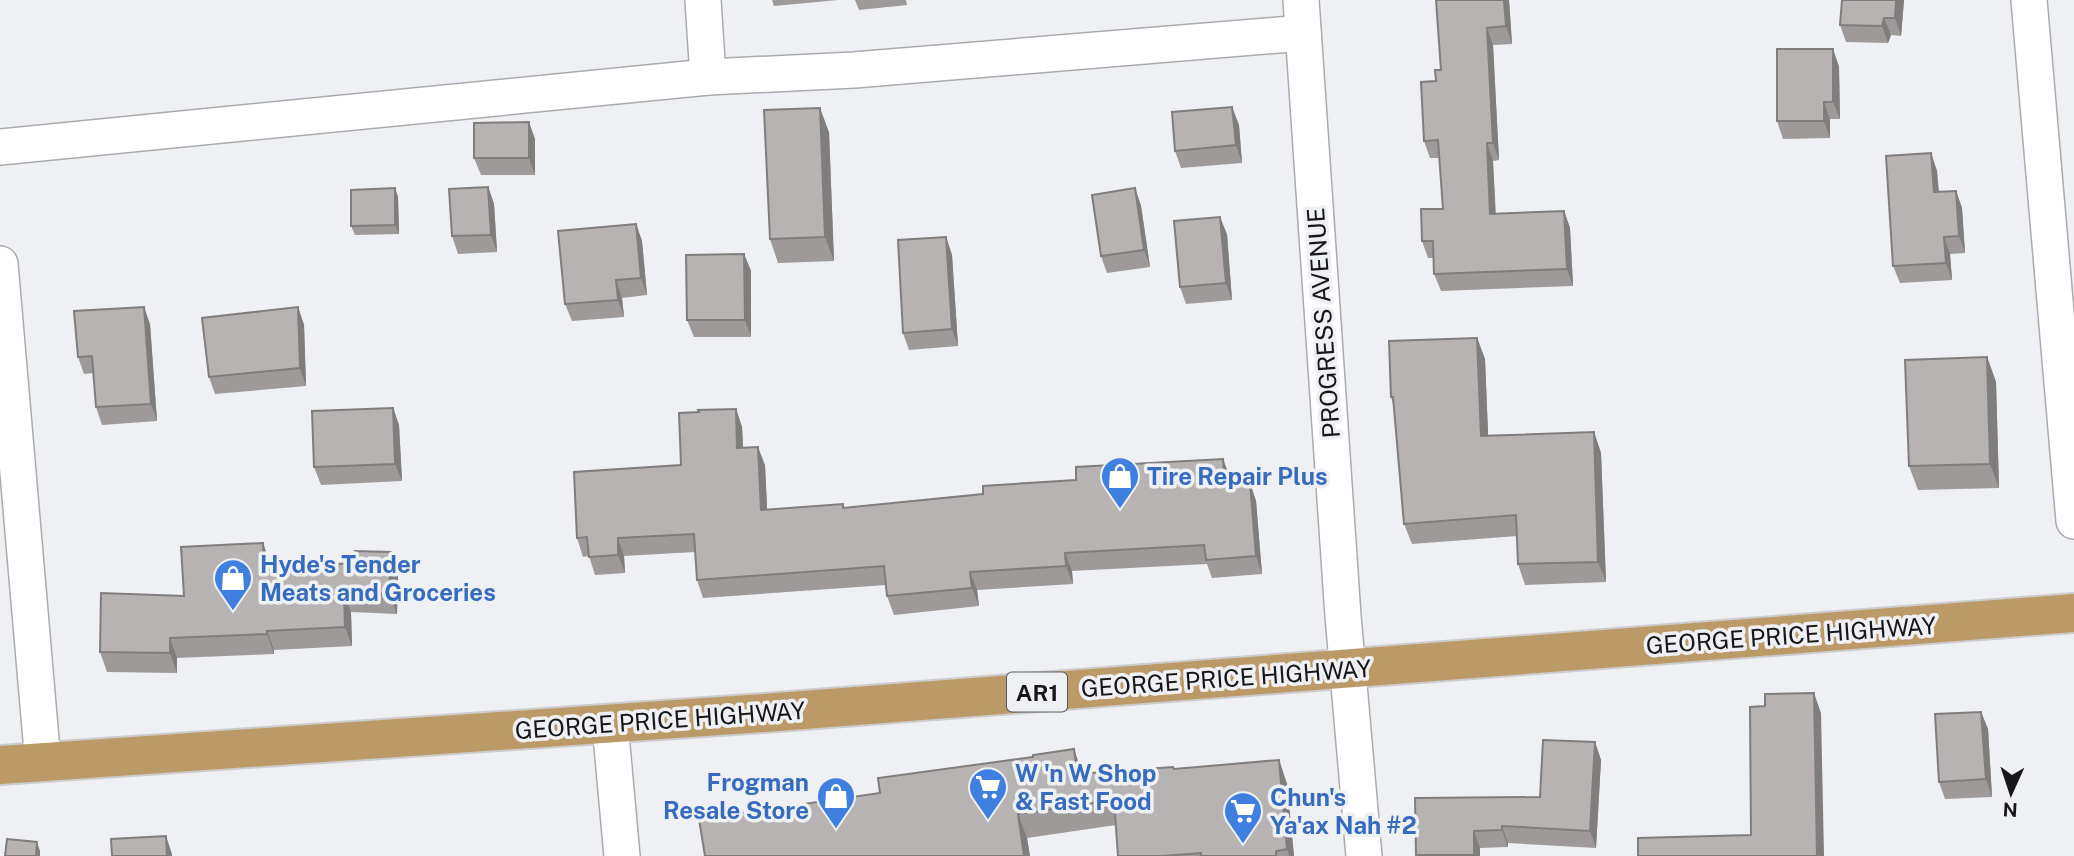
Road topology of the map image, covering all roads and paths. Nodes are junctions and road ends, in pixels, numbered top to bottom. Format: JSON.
{"nodes":[{"id":1,"x":703,"y":0,"type":"edge"},
{"id":2,"x":2029,"y":0,"type":"edge"},
{"id":3,"x":1302,"y":17,"type":"edge"},
{"id":4,"x":708,"y":77,"type":"junction"},
{"id":5,"x":0,"y":147,"type":"edge"},
{"id":6,"x":0,"y":264,"type":"edge"},
{"id":7,"x":2074,"y":521,"type":"edge"},
{"id":8,"x":2074,"y":613,"type":"edge"},
{"id":9,"x":1348,"y":669,"type":"junction"},
{"id":10,"x":610,"y":724,"type":"junction"},
{"id":11,"x":43,"y":763,"type":"junction"},
{"id":12,"x":0,"y":765,"type":"edge"},
{"id":13,"x":622,"y":856,"type":"edge"},
{"id":14,"x":1364,"y":856,"type":"edge"}],
"edges":[{"from":1,"to":4,"type":"street"},
{"from":2,"to":7,"type":"street"},
{"from":3,"to":4,"type":"street"},
{"from":3,"to":9,"type":"street","name":"PROGRESS AVENUE"},
{"from":4,"to":5,"type":"street"},
{"from":6,"to":11,"type":"street"},
{"from":8,"to":9,"type":"highway","name":"GEORGE PRICE HIGHWAY","number":"AR1"},
{"from":9,"to":10,"type":"highway","name":"GEORGE PRICE HIGHWAY","number":"AR1"},
{"from":9,"to":14,"type":"street","name":"PROGRESS AVENUE"},
{"from":10,"to":11,"type":"highway","name":"GEORGE PRICE HIGHWAY","number":"AR1"},
{"from":10,"to":13,"type":"street"},
{"from":11,"to":12,"type":"highway","name":"GEORGE PRICE HIGHWAY","number":"AR1"}]}
